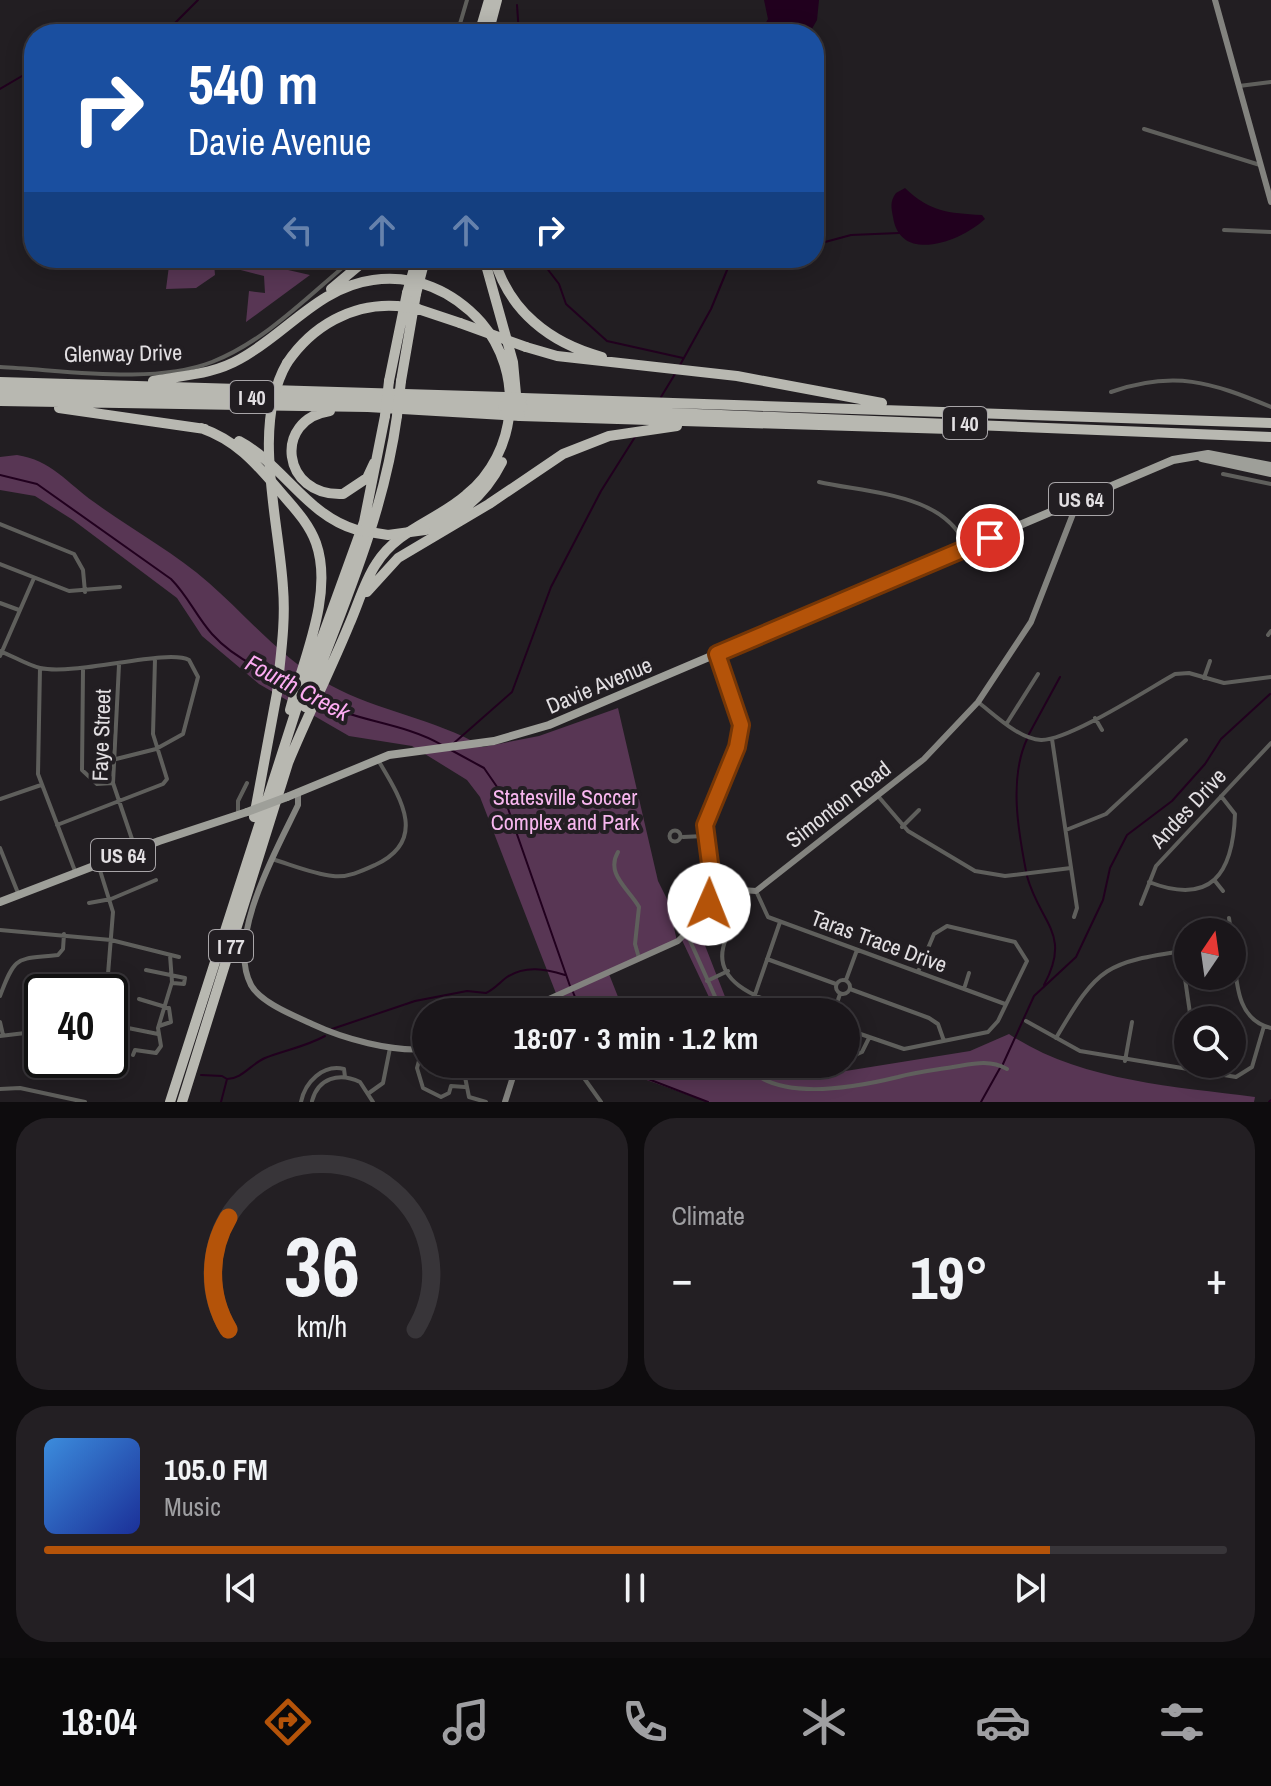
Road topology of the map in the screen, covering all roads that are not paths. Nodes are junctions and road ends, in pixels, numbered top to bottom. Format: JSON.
{"nodes":[{"id":1,"x":467,"y":0,"type":"edge"},
{"id":2,"x":489,"y":0,"type":"edge"},
{"id":3,"x":499,"y":0,"type":"edge"},
{"id":4,"x":1215,"y":0,"type":"edge"},
{"id":5,"x":460,"y":24,"type":"edge"},
{"id":6,"x":482,"y":24,"type":"edge"},
{"id":7,"x":493,"y":24,"type":"edge"},
{"id":8,"x":1271,"y":82,"type":"edge"},
{"id":9,"x":1239,"y":86,"type":"junction"},
{"id":10,"x":1144,"y":129,"type":"dead end"},
{"id":11,"x":1260,"y":165,"type":"junction"},
{"id":12,"x":1271,"y":202,"type":"edge"},
{"id":13,"x":1224,"y":230,"type":"dead end"},
{"id":14,"x":1271,"y":232,"type":"edge"},
{"id":15,"x":342,"y":268,"type":"edge"},
{"id":16,"x":356,"y":268,"type":"edge"},
{"id":17,"x":418,"y":268,"type":"edge"},
{"id":18,"x":487,"y":268,"type":"edge"},
{"id":19,"x":498,"y":268,"type":"edge"},
{"id":20,"x":296,"y":318,"type":"junction"},
{"id":21,"x":643,"y":366,"type":"junction"},
{"id":22,"x":0,"y":367,"type":"edge"},
{"id":23,"x":0,"y":375,"type":"edge"},
{"id":24,"x":153,"y":381,"type":"junction"},
{"id":25,"x":395,"y":381,"type":"junction"},
{"id":26,"x":0,"y":382,"type":"edge"},
{"id":27,"x":0,"y":391,"type":"edge"},
{"id":28,"x":338,"y":391,"type":"junction"},
{"id":29,"x":1111,"y":392,"type":"dead end"},
{"id":30,"x":4,"y":401,"type":"edge"},
{"id":31,"x":504,"y":406,"type":"junction"},
{"id":32,"x":368,"y":407,"type":"junction"},
{"id":33,"x":522,"y":407,"type":"junction"},
{"id":34,"x":1271,"y":407,"type":"edge"},
{"id":35,"x":955,"y":410,"type":"junction"},
{"id":36,"x":657,"y":420,"type":"junction"},
{"id":37,"x":1271,"y":423,"type":"edge"},
{"id":38,"x":201,"y":428,"type":"junction"},
{"id":39,"x":1108,"y":429,"type":"junction"},
{"id":40,"x":1271,"y":437,"type":"edge"},
{"id":41,"x":380,"y":447,"type":"junction"},
{"id":42,"x":1197,"y":456,"type":"junction"},
{"id":43,"x":1271,"y":466,"type":"edge"},
{"id":44,"x":1271,"y":473,"type":"edge"},
{"id":45,"x":1223,"y":474,"type":"dead end"},
{"id":46,"x":819,"y":482,"type":"dead end"},
{"id":47,"x":1271,"y":484,"type":"edge"},
{"id":48,"x":1078,"y":501,"type":"junction"},
{"id":49,"x":0,"y":524,"type":"edge"},
{"id":50,"x":967,"y":548,"type":"junction"},
{"id":51,"x":0,"y":564,"type":"edge"},
{"id":52,"x":34,"y":578,"type":"junction"},
{"id":53,"x":120,"y":587,"type":"dead end"},
{"id":54,"x":85,"y":592,"type":"junction"},
{"id":55,"x":0,"y":603,"type":"edge"},
{"id":56,"x":19,"y":610,"type":"junction"},
{"id":57,"x":349,"y":626,"type":"junction"},
{"id":58,"x":1,"y":653,"type":"edge"},
{"id":59,"x":717,"y":654,"type":"junction"},
{"id":60,"x":155,"y":659,"type":"junction"},
{"id":61,"x":1210,"y":661,"type":"dead end"},
{"id":62,"x":119,"y":664,"type":"junction"},
{"id":63,"x":40,"y":668,"type":"junction"},
{"id":64,"x":83,"y":669,"type":"junction"},
{"id":65,"x":1038,"y":674,"type":"dead end"},
{"id":66,"x":1271,"y":677,"type":"edge"},
{"id":67,"x":1204,"y":678,"type":"junction"},
{"id":68,"x":310,"y":682,"type":"junction"},
{"id":69,"x":1141,"y":693,"type":"junction"},
{"id":70,"x":978,"y":702,"type":"junction"},
{"id":71,"x":1146,"y":702,"type":"dead end"},
{"id":72,"x":300,"y":709,"type":"junction"},
{"id":73,"x":1095,"y":718,"type":"junction"},
{"id":74,"x":1007,"y":723,"type":"junction"},
{"id":75,"x":1102,"y":730,"type":"dead end"},
{"id":76,"x":1052,"y":739,"type":"junction"},
{"id":77,"x":1186,"y":740,"type":"dead end"},
{"id":78,"x":1271,"y":743,"type":"edge"},
{"id":79,"x":156,"y":749,"type":"junction"},
{"id":80,"x":1265,"y":749,"type":"junction"},
{"id":81,"x":1271,"y":754,"type":"edge"},
{"id":82,"x":116,"y":759,"type":"junction"},
{"id":83,"x":377,"y":759,"type":"junction"},
{"id":84,"x":113,"y":783,"type":"junction"},
{"id":85,"x":247,"y":783,"type":"dead end"},
{"id":86,"x":41,"y":785,"type":"junction"},
{"id":87,"x":298,"y":792,"type":"junction"},
{"id":88,"x":878,"y":796,"type":"junction"},
{"id":89,"x":1221,"y":796,"type":"junction"},
{"id":90,"x":0,"y":799,"type":"edge"},
{"id":91,"x":118,"y":801,"type":"junction"},
{"id":92,"x":919,"y":810,"type":"dead end"},
{"id":93,"x":242,"y":814,"type":"junction"},
{"id":94,"x":57,"y":825,"type":"junction"},
{"id":95,"x":902,"y":827,"type":"junction"},
{"id":96,"x":1066,"y":830,"type":"junction"},
{"id":97,"x":704,"y":836,"type":"junction"},
{"id":98,"x":682,"y":837,"type":"dead end"},
{"id":99,"x":0,"y":848,"type":"edge"},
{"id":100,"x":135,"y":850,"type":"junction"},
{"id":101,"x":618,"y":852,"type":"dead end"},
{"id":102,"x":272,"y":859,"type":"junction"},
{"id":103,"x":98,"y":864,"type":"junction"},
{"id":104,"x":1071,"y":868,"type":"junction"},
{"id":105,"x":75,"y":873,"type":"junction"},
{"id":106,"x":242,"y":875,"type":"junction"},
{"id":107,"x":156,"y":880,"type":"dead end"},
{"id":108,"x":1215,"y":881,"type":"junction"},
{"id":109,"x":1149,"y":882,"type":"junction"},
{"id":110,"x":712,"y":888,"type":"junction"},
{"id":111,"x":756,"y":891,"type":"junction"},
{"id":112,"x":1223,"y":891,"type":"dead end"},
{"id":113,"x":19,"y":895,"type":"junction"},
{"id":114,"x":111,"y":899,"type":"junction"},
{"id":115,"x":0,"y":902,"type":"edge"},
{"id":116,"x":89,"y":903,"type":"dead end"},
{"id":117,"x":1141,"y":904,"type":"dead end"},
{"id":118,"x":1074,"y":917,"type":"dead end"},
{"id":119,"x":780,"y":922,"type":"junction"},
{"id":120,"x":0,"y":930,"type":"edge"},
{"id":121,"x":64,"y":934,"type":"junction"},
{"id":122,"x":687,"y":934,"type":"junction"},
{"id":123,"x":731,"y":935,"type":"dead end"},
{"id":124,"x":111,"y":940,"type":"junction"},
{"id":125,"x":857,"y":950,"type":"junction"},
{"id":126,"x":1174,"y":952,"type":"edge"},
{"id":127,"x":170,"y":955,"type":"junction"},
{"id":128,"x":179,"y":957,"type":"dead end"},
{"id":129,"x":639,"y":958,"type":"junction"},
{"id":130,"x":767,"y":959,"type":"junction"},
{"id":131,"x":146,"y":970,"type":"dead end"},
{"id":132,"x":728,"y":971,"type":"junction"},
{"id":133,"x":918,"y":972,"type":"junction"},
{"id":134,"x":969,"y":973,"type":"dead end"},
{"id":135,"x":108,"y":974,"type":"dead end"},
{"id":136,"x":171,"y":976,"type":"junction"},
{"id":137,"x":846,"y":980,"type":"junction"},
{"id":138,"x":707,"y":981,"type":"junction"},
{"id":139,"x":172,"y":982,"type":"junction"},
{"id":140,"x":836,"y":984,"type":"junction"},
{"id":141,"x":850,"y":989,"type":"junction"},
{"id":142,"x":964,"y":989,"type":"junction"},
{"id":143,"x":1240,"y":990,"type":"edge"},
{"id":144,"x":840,"y":994,"type":"junction"},
{"id":145,"x":754,"y":995,"type":"junction"},
{"id":146,"x":0,"y":996,"type":"edge"},
{"id":147,"x":552,"y":998,"type":"edge"},
{"id":148,"x":715,"y":998,"type":"edge"},
{"id":149,"x":753,"y":998,"type":"edge"},
{"id":150,"x":762,"y":998,"type":"edge"},
{"id":151,"x":839,"y":998,"type":"edge"},
{"id":152,"x":139,"y":999,"type":"dead end"},
{"id":153,"x":1006,"y":1005,"type":"junction"},
{"id":154,"x":165,"y":1006,"type":"junction"},
{"id":155,"x":1026,"y":1021,"type":"dead end"},
{"id":156,"x":0,"y":1022,"type":"edge"},
{"id":157,"x":1132,"y":1022,"type":"dead end"},
{"id":158,"x":159,"y":1026,"type":"junction"},
{"id":159,"x":1264,"y":1026,"type":"junction"},
{"id":160,"x":128,"y":1028,"type":"dead end"},
{"id":161,"x":1271,"y":1028,"type":"edge"},
{"id":162,"x":24,"y":1033,"type":"edge"},
{"id":163,"x":158,"y":1034,"type":"junction"},
{"id":164,"x":860,"y":1034,"type":"edge"},
{"id":165,"x":2,"y":1035,"type":"edge"},
{"id":166,"x":869,"y":1037,"type":"junction"},
{"id":167,"x":1056,"y":1038,"type":"junction"},
{"id":168,"x":944,"y":1041,"type":"junction"},
{"id":169,"x":390,"y":1046,"type":"junction"},
{"id":170,"x":412,"y":1048,"type":"edge"},
{"id":171,"x":860,"y":1053,"type":"edge"},
{"id":172,"x":133,"y":1055,"type":"dead end"},
{"id":173,"x":1125,"y":1061,"type":"junction"},
{"id":174,"x":1007,"y":1069,"type":"dead end"},
{"id":175,"x":1174,"y":1069,"type":"edge"},
{"id":176,"x":1246,"y":1073,"type":"edge"},
{"id":177,"x":345,"y":1077,"type":"junction"},
{"id":178,"x":420,"y":1078,"type":"edge"},
{"id":179,"x":464,"y":1078,"type":"edge"},
{"id":180,"x":513,"y":1078,"type":"edge"},
{"id":181,"x":584,"y":1078,"type":"edge"},
{"id":182,"x":753,"y":1078,"type":"edge"},
{"id":183,"x":756,"y":1083,"type":"dead end"},
{"id":184,"x":465,"y":1087,"type":"junction"},
{"id":185,"x":0,"y":1089,"type":"edge"},
{"id":186,"x":369,"y":1093,"type":"junction"},
{"id":187,"x":828,"y":1097,"type":"dead end"},
{"id":188,"x":302,"y":1101,"type":"edge"},
{"id":189,"x":85,"y":1102,"type":"edge"},
{"id":190,"x":170,"y":1102,"type":"edge"},
{"id":191,"x":182,"y":1102,"type":"edge"},
{"id":192,"x":314,"y":1102,"type":"edge"},
{"id":193,"x":373,"y":1102,"type":"edge"},
{"id":194,"x":486,"y":1102,"type":"edge"},
{"id":195,"x":505,"y":1102,"type":"edge"},
{"id":196,"x":601,"y":1102,"type":"edge"}],
"edges":[{"from":1,"to":5,"type":"street"},
{"from":2,"to":6,"type":"highway"},
{"from":3,"to":7,"type":"highway"},
{"from":4,"to":9,"type":"street"},
{"from":8,"to":9,"type":"street"},
{"from":9,"to":11,"type":"street"},
{"from":10,"to":11,"type":"street"},
{"from":11,"to":12,"type":"street"},
{"from":13,"to":14,"type":"street"},
{"from":15,"to":22,"type":"street","name":"Glenway Drive"},
{"from":16,"to":20,"type":"highway"},
{"from":17,"to":25,"type":"highway","number":"I 77","bridge":true},
{"from":18,"to":38,"type":"highway","bridge":true},
{"from":19,"to":21,"type":"highway"},
{"from":20,"to":24,"type":"highway"},
{"from":20,"to":57,"type":"highway"},
{"from":21,"to":35,"type":"highway"},
{"from":21,"to":106,"type":"highway","bridge":true},
{"from":23,"to":24,"type":"highway"},
{"from":24,"to":28,"type":"highway"},
{"from":25,"to":41,"type":"highway","number":"I 77","bridge":true},
{"from":25,"to":68,"type":"highway","number":"I 77","bridge":true},
{"from":26,"to":28,"type":"highway","number":"I 40"},
{"from":27,"to":31,"type":"highway","number":"I 40"},
{"from":28,"to":31,"type":"highway","number":"I 40"},
{"from":29,"to":34,"type":"street"},
{"from":30,"to":32,"type":"highway"},
{"from":30,"to":38,"type":"highway"},
{"from":31,"to":32,"type":"highway"},
{"from":31,"to":33,"type":"highway","number":"I 40","bridge":true},
{"from":31,"to":33,"type":"highway","bridge":true},
{"from":32,"to":41,"type":"highway"},
{"from":33,"to":35,"type":"highway","number":"I 40"},
{"from":33,"to":36,"type":"highway","number":"I 40"},
{"from":35,"to":37,"type":"highway","number":"I 40"},
{"from":36,"to":39,"type":"highway","number":"I 40"},
{"from":36,"to":39,"type":"highway"},
{"from":36,"to":57,"type":"highway"},
{"from":38,"to":68,"type":"highway"},
{"from":39,"to":40,"type":"highway","number":"I 40"},
{"from":41,"to":68,"type":"highway","number":"I 77"},
{"from":42,"to":43,"type":"main road","number":"US 64"},
{"from":42,"to":44,"type":"main road","number":"US 64"},
{"from":42,"to":48,"type":"main road","name":"Davie Avenue","number":"US 64"},
{"from":45,"to":47,"type":"street"},
{"from":46,"to":50,"type":"street"},
{"from":48,"to":50,"type":"main road","name":"Davie Avenue","number":"US 64"},
{"from":48,"to":70,"type":"street","name":"Simonton Road"},
{"from":49,"to":54,"type":"street"},
{"from":50,"to":59,"type":"main road","name":"Davie Avenue","number":"US 64"},
{"from":51,"to":52,"type":"street"},
{"from":52,"to":54,"type":"street"},
{"from":52,"to":56,"type":"street"},
{"from":53,"to":54,"type":"street"},
{"from":55,"to":56,"type":"street"},
{"from":56,"to":58,"type":"street"},
{"from":57,"to":68,"type":"highway"},
{"from":58,"to":63,"type":"street"},
{"from":59,"to":83,"type":"main road","name":"Davie Avenue","number":"US 64"},
{"from":59,"to":97,"type":"street"},
{"from":60,"to":62,"type":"street"},
{"from":60,"to":79,"type":"street"},
{"from":60,"to":79,"type":"street"},
{"from":61,"to":67,"type":"street"},
{"from":62,"to":64,"type":"street"},
{"from":62,"to":82,"type":"street","name":"Faye Street"},
{"from":63,"to":64,"type":"street"},
{"from":63,"to":86,"type":"street"},
{"from":64,"to":84,"type":"street"},
{"from":65,"to":74,"type":"street"},
{"from":66,"to":67,"type":"street"},
{"from":67,"to":69,"type":"street"},
{"from":68,"to":72,"type":"highway"},
{"from":68,"to":72,"type":"highway","number":"I 77"},
{"from":69,"to":71,"type":"street"},
{"from":69,"to":73,"type":"street"},
{"from":70,"to":74,"type":"street"},
{"from":70,"to":88,"type":"street","name":"Simonton Road"},
{"from":72,"to":106,"type":"highway","number":"I 77"},
{"from":72,"to":191,"type":"highway","number":"I 77"},
{"from":73,"to":75,"type":"street"},
{"from":73,"to":76,"type":"street"},
{"from":74,"to":76,"type":"street"},
{"from":76,"to":96,"type":"street"},
{"from":77,"to":96,"type":"street"},
{"from":78,"to":80,"type":"street","name":"Andes Drive"},
{"from":79,"to":82,"type":"street"},
{"from":79,"to":91,"type":"street"},
{"from":80,"to":81,"type":"street"},
{"from":80,"to":89,"type":"street","name":"Andes Drive"},
{"from":82,"to":84,"type":"street","name":"Faye Street"},
{"from":83,"to":87,"type":"main road","name":"Davie Avenue","number":"US 64"},
{"from":83,"to":102,"type":"street"},
{"from":84,"to":91,"type":"street","name":"Faye Street"},
{"from":85,"to":93,"type":"street"},
{"from":86,"to":90,"type":"street"},
{"from":86,"to":94,"type":"street"},
{"from":87,"to":93,"type":"main road","name":"Davie Avenue","number":"US 64","bridge":true},
{"from":87,"to":102,"type":"street"},
{"from":88,"to":95,"type":"street"},
{"from":88,"to":111,"type":"street","name":"Simonton Road"},
{"from":89,"to":108,"type":"street"},
{"from":89,"to":109,"type":"street","name":"Andes Drive"},
{"from":91,"to":94,"type":"street"},
{"from":91,"to":100,"type":"street","name":"Faye Street"},
{"from":92,"to":95,"type":"street"},
{"from":93,"to":100,"type":"main road","name":"Davie Avenue","number":"US 64"},
{"from":94,"to":105,"type":"street"},
{"from":95,"to":104,"type":"street"},
{"from":96,"to":104,"type":"street"},
{"from":97,"to":98,"type":"street"},
{"from":97,"to":110,"type":"street"},
{"from":99,"to":113,"type":"street"},
{"from":100,"to":103,"type":"main road","name":"Davie Avenue","number":"US 64"},
{"from":101,"to":129,"type":"street"},
{"from":102,"to":169,"type":"street"},
{"from":103,"to":105,"type":"main road","name":"Davie Avenue","number":"US 64"},
{"from":103,"to":114,"type":"street"},
{"from":104,"to":118,"type":"street"},
{"from":105,"to":113,"type":"main road","name":"Davie Avenue","number":"US 64"},
{"from":106,"to":190,"type":"highway","number":"I 77"},
{"from":107,"to":114,"type":"street"},
{"from":108,"to":109,"type":"street"},
{"from":108,"to":112,"type":"street"},
{"from":109,"to":117,"type":"street","name":"Andes Drive"},
{"from":110,"to":111,"type":"street"},
{"from":110,"to":122,"type":"street"},
{"from":111,"to":119,"type":"street","name":"Taras Trace Drive"},
{"from":113,"to":115,"type":"main road","name":"Davie Avenue","number":"US 64"},
{"from":114,"to":116,"type":"street"},
{"from":114,"to":124,"type":"street"},
{"from":119,"to":125,"type":"street","name":"Taras Trace Drive"},
{"from":119,"to":130,"type":"street"},
{"from":120,"to":121,"type":"street"},
{"from":121,"to":124,"type":"street"},
{"from":121,"to":146,"type":"street"},
{"from":122,"to":129,"type":"street"},
{"from":122,"to":138,"type":"street"},
{"from":123,"to":132,"type":"street"},
{"from":124,"to":127,"type":"street"},
{"from":124,"to":135,"type":"street"},
{"from":125,"to":133,"type":"street","name":"Taras Trace Drive"},
{"from":125,"to":137,"type":"street"},
{"from":126,"to":167,"type":"street"},
{"from":127,"to":128,"type":"street"},
{"from":127,"to":136,"type":"street"},
{"from":129,"to":147,"type":"street"},
{"from":130,"to":140,"type":"street"},
{"from":130,"to":145,"type":"street"},
{"from":131,"to":136,"type":"street"},
{"from":132,"to":138,"type":"street"},
{"from":132,"to":145,"type":"street"},
{"from":133,"to":142,"type":"street","name":"Taras Trace Drive"},
{"from":133,"to":153,"type":"street"},
{"from":134,"to":142,"type":"street"},
{"from":136,"to":139,"type":"street"},
{"from":136,"to":139,"type":"street"},
{"from":137,"to":140,"type":"street"},
{"from":137,"to":141,"type":"street"},
{"from":138,"to":148,"type":"street"},
{"from":139,"to":154,"type":"street"},
{"from":140,"to":144,"type":"street"},
{"from":141,"to":144,"type":"street"},
{"from":141,"to":168,"type":"street"},
{"from":142,"to":153,"type":"street","name":"Taras Trace Drive"},
{"from":143,"to":159,"type":"street"},
{"from":144,"to":151,"type":"street"},
{"from":145,"to":149,"type":"street"},
{"from":145,"to":150,"type":"street"},
{"from":152,"to":154,"type":"street"},
{"from":153,"to":168,"type":"street"},
{"from":154,"to":158,"type":"street"},
{"from":154,"to":158,"type":"street"},
{"from":155,"to":167,"type":"street"},
{"from":156,"to":165,"type":"street"},
{"from":157,"to":173,"type":"street"},
{"from":158,"to":163,"type":"street"},
{"from":159,"to":161,"type":"street"},
{"from":159,"to":176,"type":"street"},
{"from":160,"to":163,"type":"street"},
{"from":162,"to":165,"type":"street"},
{"from":163,"to":172,"type":"street"},
{"from":164,"to":166,"type":"street"},
{"from":166,"to":168,"type":"street"},
{"from":166,"to":171,"type":"street"},
{"from":167,"to":173,"type":"street"},
{"from":169,"to":170,"type":"street"},
{"from":169,"to":186,"type":"street"},
{"from":173,"to":175,"type":"street"},
{"from":174,"to":187,"type":"street"},
{"from":177,"to":186,"type":"street"},
{"from":177,"to":188,"type":"street"},
{"from":177,"to":192,"type":"street"},
{"from":178,"to":184,"type":"street"},
{"from":179,"to":184,"type":"street"},
{"from":180,"to":195,"type":"street"},
{"from":181,"to":196,"type":"street"},
{"from":182,"to":183,"type":"street"},
{"from":184,"to":194,"type":"street"},
{"from":185,"to":189,"type":"street"},
{"from":186,"to":193,"type":"street"},
{"from":188,"to":192,"type":"street"}]}
